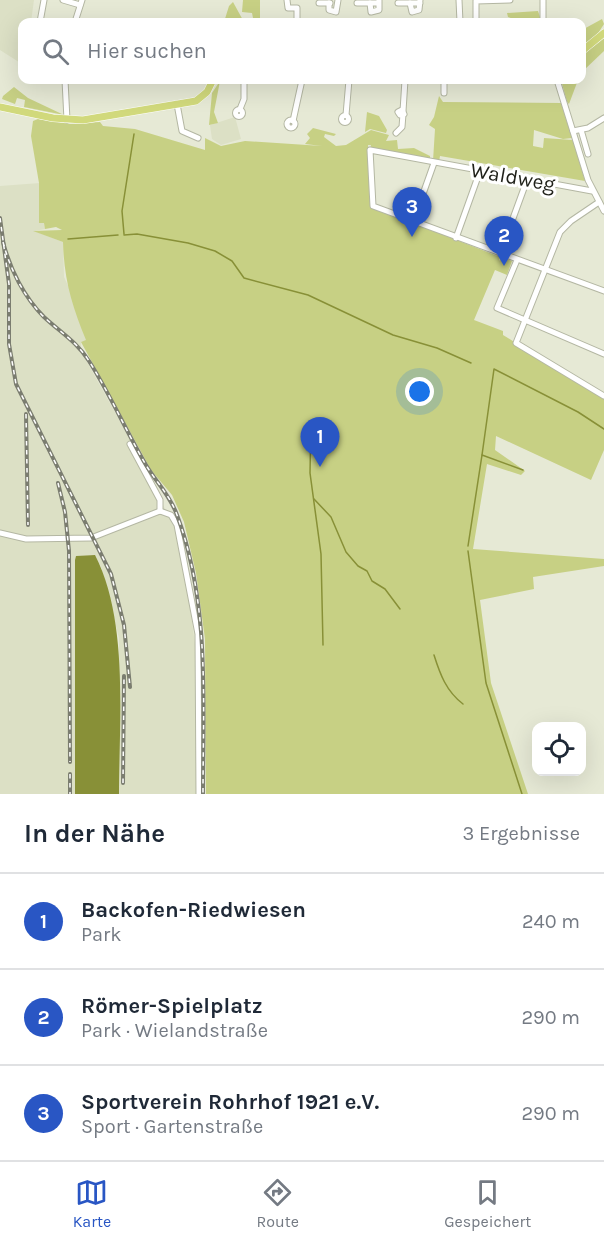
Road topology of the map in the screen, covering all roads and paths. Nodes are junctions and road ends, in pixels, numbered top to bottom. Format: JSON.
{"nodes":[{"id":1,"x":44,"y":0,"type":"edge"},
{"id":2,"x":63,"y":0,"type":"edge"},
{"id":3,"x":287,"y":0,"type":"edge"},
{"id":4,"x":297,"y":0,"type":"edge"},
{"id":5,"x":459,"y":0,"type":"edge"},
{"id":6,"x":510,"y":0,"type":"edge"},
{"id":7,"x":543,"y":0,"type":"edge"},
{"id":8,"x":81,"y":2,"type":"edge"},
{"id":9,"x":338,"y":2,"type":"edge"},
{"id":10,"x":379,"y":2,"type":"edge"},
{"id":11,"x":420,"y":2,"type":"edge"},
{"id":12,"x":319,"y":3,"type":"dead end"},
{"id":13,"x":328,"y":3,"type":"junction"},
{"id":14,"x":357,"y":3,"type":"dead end"},
{"id":15,"x":370,"y":3,"type":"junction"},
{"id":16,"x":398,"y":3,"type":"dead end"},
{"id":17,"x":410,"y":3,"type":"junction"},
{"id":18,"x":297,"y":8,"type":"junction"},
{"id":19,"x":40,"y":18,"type":"edge"},
{"id":20,"x":76,"y":18,"type":"edge"},
{"id":21,"x":297,"y":18,"type":"edge"},
{"id":22,"x":459,"y":18,"type":"edge"},
{"id":23,"x":476,"y":18,"type":"edge"},
{"id":24,"x":543,"y":18,"type":"edge"},
{"id":25,"x":604,"y":33,"type":"edge"},
{"id":26,"x":586,"y":48,"type":"edge"},
{"id":27,"x":65,"y":84,"type":"edge"},
{"id":28,"x":211,"y":84,"type":"edge"},
{"id":29,"x":244,"y":84,"type":"edge"},
{"id":30,"x":301,"y":84,"type":"edge"},
{"id":31,"x":349,"y":84,"type":"edge"},
{"id":32,"x":405,"y":84,"type":"edge"},
{"id":33,"x":444,"y":84,"type":"edge"},
{"id":34,"x":558,"y":84,"type":"edge"},
{"id":35,"x":444,"y":93,"type":"dead end"},
{"id":36,"x":0,"y":104,"type":"edge"},
{"id":37,"x":177,"y":104,"type":"junction"},
{"id":38,"x":240,"y":109,"type":"dead end"},
{"id":39,"x":346,"y":115,"type":"dead end"},
{"id":40,"x":604,"y":118,"type":"edge"},
{"id":41,"x":68,"y":120,"type":"junction"},
{"id":42,"x":292,"y":121,"type":"dead end"},
{"id":43,"x":581,"y":130,"type":"junction"},
{"id":44,"x":573,"y":131,"type":"junction"},
{"id":45,"x":396,"y":133,"type":"dead end"},
{"id":46,"x":198,"y":138,"type":"dead end"},
{"id":47,"x":588,"y":154,"type":"dead end"},
{"id":48,"x":434,"y":163,"type":"junction"},
{"id":49,"x":480,"y":171,"type":"junction"},
{"id":50,"x":527,"y":180,"type":"junction"},
{"id":51,"x":592,"y":191,"type":"junction"},
{"id":52,"x":599,"y":202,"type":"junction"},
{"id":53,"x":604,"y":210,"type":"edge"},
{"id":54,"x":413,"y":222,"type":"junction"},
{"id":55,"x":456,"y":238,"type":"junction"},
{"id":56,"x":500,"y":254,"type":"junction"},
{"id":57,"x":516,"y":260,"type":"junction"},
{"id":58,"x":545,"y":269,"type":"junction"},
{"id":59,"x":604,"y":291,"type":"edge"},
{"id":60,"x":525,"y":319,"type":"junction"},
{"id":61,"x":604,"y":354,"type":"edge"},
{"id":62,"x":604,"y":396,"type":"edge"},
{"id":63,"x":130,"y":444,"type":"dead end"},
{"id":64,"x":160,"y":511,"type":"junction"},
{"id":65,"x":0,"y":533,"type":"edge"},
{"id":66,"x":199,"y":794,"type":"edge"}],
"edges":[{"from":1,"to":19,"type":"street"},
{"from":2,"to":8,"type":"street"},
{"from":3,"to":18,"type":"street"},
{"from":4,"to":18,"type":"street"},
{"from":5,"to":22,"type":"street"},
{"from":6,"to":23,"type":"street"},
{"from":7,"to":24,"type":"street"},
{"from":8,"to":20,"type":"street"},
{"from":9,"to":13,"type":"street"},
{"from":9,"to":13,"type":"street"},
{"from":10,"to":15,"type":"street"},
{"from":10,"to":15,"type":"street"},
{"from":11,"to":17,"type":"street"},
{"from":11,"to":17,"type":"street"},
{"from":12,"to":13,"type":"street"},
{"from":14,"to":15,"type":"street"},
{"from":16,"to":17,"type":"street"},
{"from":18,"to":21,"type":"street"},
{"from":25,"to":26,"type":"main road"},
{"from":27,"to":41,"type":"street"},
{"from":28,"to":37,"type":"main road"},
{"from":29,"to":38,"type":"street"},
{"from":30,"to":42,"type":"street"},
{"from":31,"to":39,"type":"street"},
{"from":32,"to":45,"type":"street"},
{"from":33,"to":35,"type":"street"},
{"from":34,"to":44,"type":"street"},
{"from":36,"to":41,"type":"main road"},
{"from":37,"to":41,"type":"main road"},
{"from":37,"to":46,"type":"street"},
{"from":40,"to":43,"type":"street"},
{"from":43,"to":44,"type":"street"},
{"from":43,"to":47,"type":"street"},
{"from":44,"to":51,"type":"street"},
{"from":48,"to":49,"type":"street","name":"Waldweg"},
{"from":48,"to":54,"type":"street"},
{"from":48,"to":54,"type":"street","name":"Waldweg"},
{"from":49,"to":50,"type":"street","name":"Waldweg"},
{"from":49,"to":55,"type":"street"},
{"from":50,"to":51,"type":"street","name":"Waldweg"},
{"from":50,"to":56,"type":"street"},
{"from":51,"to":52,"type":"street"},
{"from":52,"to":53,"type":"street"},
{"from":52,"to":58,"type":"street"},
{"from":54,"to":55,"type":"street"},
{"from":55,"to":56,"type":"street"},
{"from":56,"to":57,"type":"street"},
{"from":57,"to":58,"type":"street"},
{"from":57,"to":60,"type":"street"},
{"from":58,"to":59,"type":"street"},
{"from":58,"to":60,"type":"street"},
{"from":60,"to":61,"type":"street"},
{"from":60,"to":62,"type":"street"},
{"from":63,"to":64,"type":"street"},
{"from":64,"to":65,"type":"street"},
{"from":64,"to":66,"type":"street"}]}
